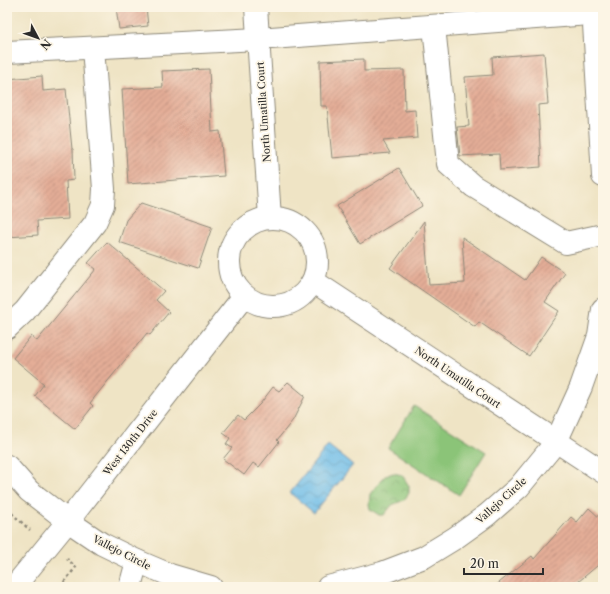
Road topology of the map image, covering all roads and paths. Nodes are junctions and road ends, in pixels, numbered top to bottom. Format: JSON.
{"nodes":[{"id":1,"x":256,"y":7,"type":"edge"},
{"id":2,"x":596,"y":11,"type":"edge"},
{"id":3,"x":434,"y":26,"type":"junction"},
{"id":4,"x":258,"y":39,"type":"junction"},
{"id":5,"x":93,"y":48,"type":"junction"},
{"id":6,"x":7,"y":52,"type":"edge"},
{"id":7,"x":603,"y":176,"type":"edge"},
{"id":8,"x":270,"y":218,"type":"junction"},
{"id":9,"x":603,"y":235,"type":"edge"},
{"id":10,"x":313,"y":281,"type":"junction"},
{"id":11,"x":244,"y":296,"type":"junction"},
{"id":12,"x":603,"y":309,"type":"edge"},
{"id":13,"x":7,"y":328,"type":"edge"},
{"id":14,"x":556,"y":442,"type":"junction"},
{"id":15,"x":7,"y":466,"type":"edge"},
{"id":16,"x":603,"y":472,"type":"edge"},
{"id":17,"x":68,"y":521,"type":"junction"},
{"id":18,"x":137,"y":562,"type":"junction"},
{"id":19,"x":14,"y":587,"type":"edge"},
{"id":20,"x":130,"y":587,"type":"edge"},
{"id":21,"x":211,"y":587,"type":"edge"},
{"id":22,"x":328,"y":587,"type":"edge"}],
"edges":[{"from":1,"to":4,"type":"street","name":"North Umatilla Court"},
{"from":2,"to":3,"type":"street"},
{"from":2,"to":7,"type":"street"},
{"from":3,"to":4,"type":"street"},
{"from":3,"to":9,"type":"street"},
{"from":4,"to":5,"type":"street"},
{"from":4,"to":8,"type":"street","name":"North Umatilla Court"},
{"from":5,"to":6,"type":"street"},
{"from":5,"to":13,"type":"street"},
{"from":8,"to":10,"type":"street"},
{"from":8,"to":11,"type":"street"},
{"from":10,"to":11,"type":"street"},
{"from":10,"to":14,"type":"street","name":"North Umatilla Court"},
{"from":11,"to":17,"type":"street","name":"West 130th Drive"},
{"from":12,"to":14,"type":"street","name":"Vallejo Circle"},
{"from":14,"to":16,"type":"street","name":"North Umatilla Court"},
{"from":14,"to":22,"type":"street","name":"Vallejo Circle"},
{"from":15,"to":17,"type":"street","name":"Vallejo Circle"},
{"from":17,"to":18,"type":"street","name":"Vallejo Circle"},
{"from":17,"to":19,"type":"street","name":"West 130th Drive"},
{"from":18,"to":20,"type":"street"},
{"from":18,"to":21,"type":"street","name":"Vallejo Circle"}]}
